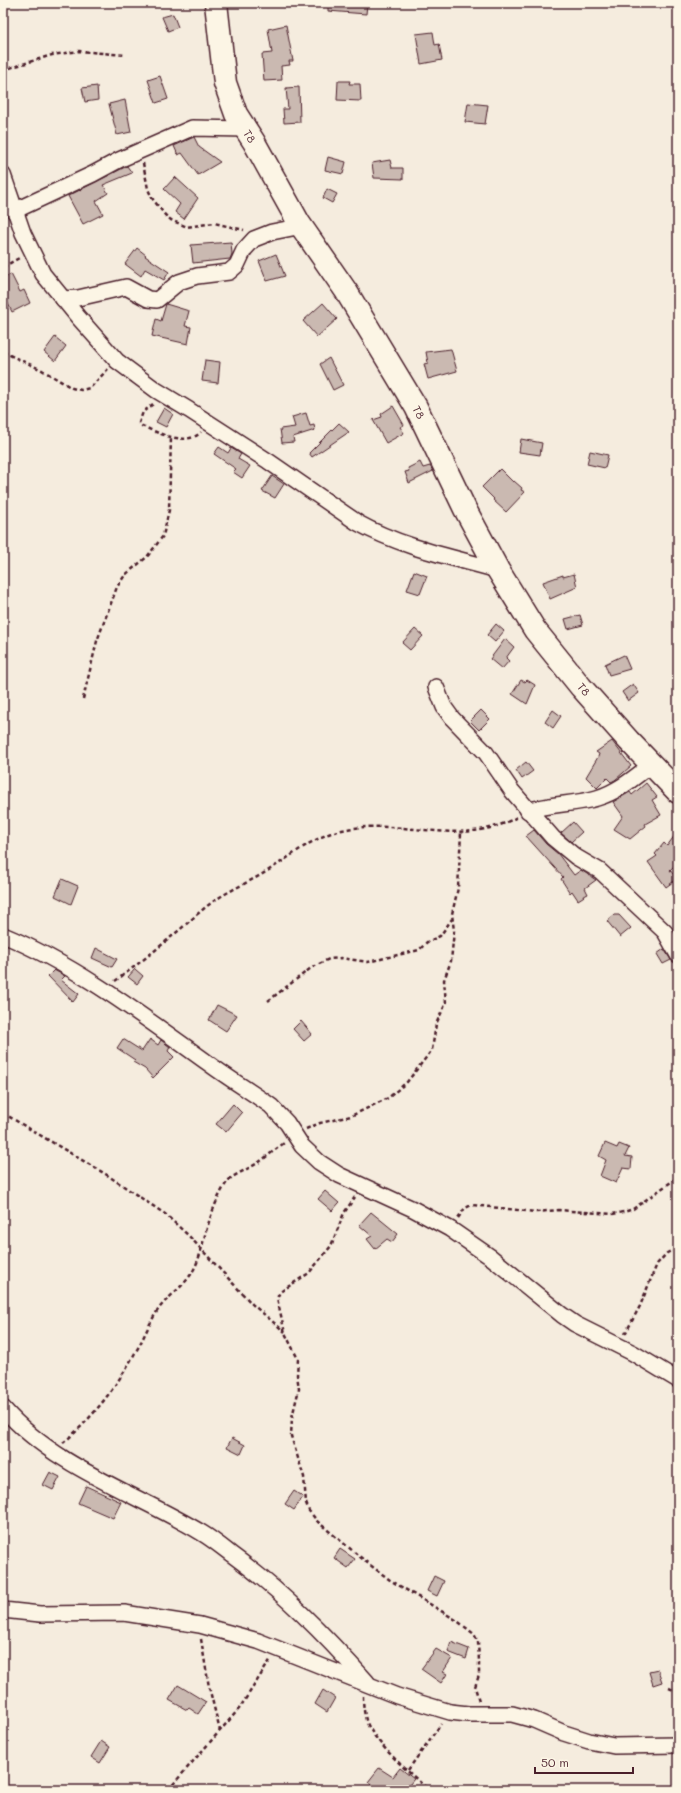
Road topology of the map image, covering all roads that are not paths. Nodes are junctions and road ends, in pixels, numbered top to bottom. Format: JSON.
{"nodes":[{"id":1,"x":216,"y":3,"type":"edge"},
{"id":2,"x":246,"y":129,"type":"junction"},
{"id":3,"x":3,"y":175,"type":"edge"},
{"id":4,"x":14,"y":211,"type":"junction"},
{"id":5,"x":302,"y":226,"type":"junction"},
{"id":6,"x":62,"y":299,"type":"junction"},
{"id":7,"x":498,"y":570,"type":"junction"},
{"id":8,"x":436,"y":688,"type":"dead end"},
{"id":9,"x":652,"y":764,"type":"junction"},
{"id":10,"x":678,"y":792,"type":"edge"},
{"id":11,"x":528,"y":810,"type":"junction"},
{"id":12,"x":672,"y":930,"type":"edge"},
{"id":13,"x":3,"y":935,"type":"edge"},
{"id":14,"x":678,"y":955,"type":"edge"},
{"id":15,"x":678,"y":1380,"type":"edge"},
{"id":16,"x":3,"y":1408,"type":"edge"},
{"id":17,"x":3,"y":1610,"type":"edge"},
{"id":18,"x":365,"y":1683,"type":"junction"},
{"id":19,"x":678,"y":1745,"type":"edge"}],
"edges":[{"from":1,"to":2,"type":"street","name":"T8"},
{"from":2,"to":4,"type":"street"},
{"from":2,"to":5,"type":"street","name":"T8"},
{"from":3,"to":4,"type":"street"},
{"from":4,"to":6,"type":"street"},
{"from":5,"to":6,"type":"street"},
{"from":5,"to":7,"type":"street","name":"T8"},
{"from":6,"to":7,"type":"street"},
{"from":7,"to":9,"type":"street","name":"T8"},
{"from":8,"to":11,"type":"street"},
{"from":9,"to":10,"type":"street","name":"T8"},
{"from":9,"to":11,"type":"street"},
{"from":11,"to":12,"type":"street"},
{"from":12,"to":14,"type":"street"},
{"from":13,"to":15,"type":"street"},
{"from":16,"to":18,"type":"street"},
{"from":17,"to":18,"type":"street"},
{"from":18,"to":19,"type":"street"}]}
